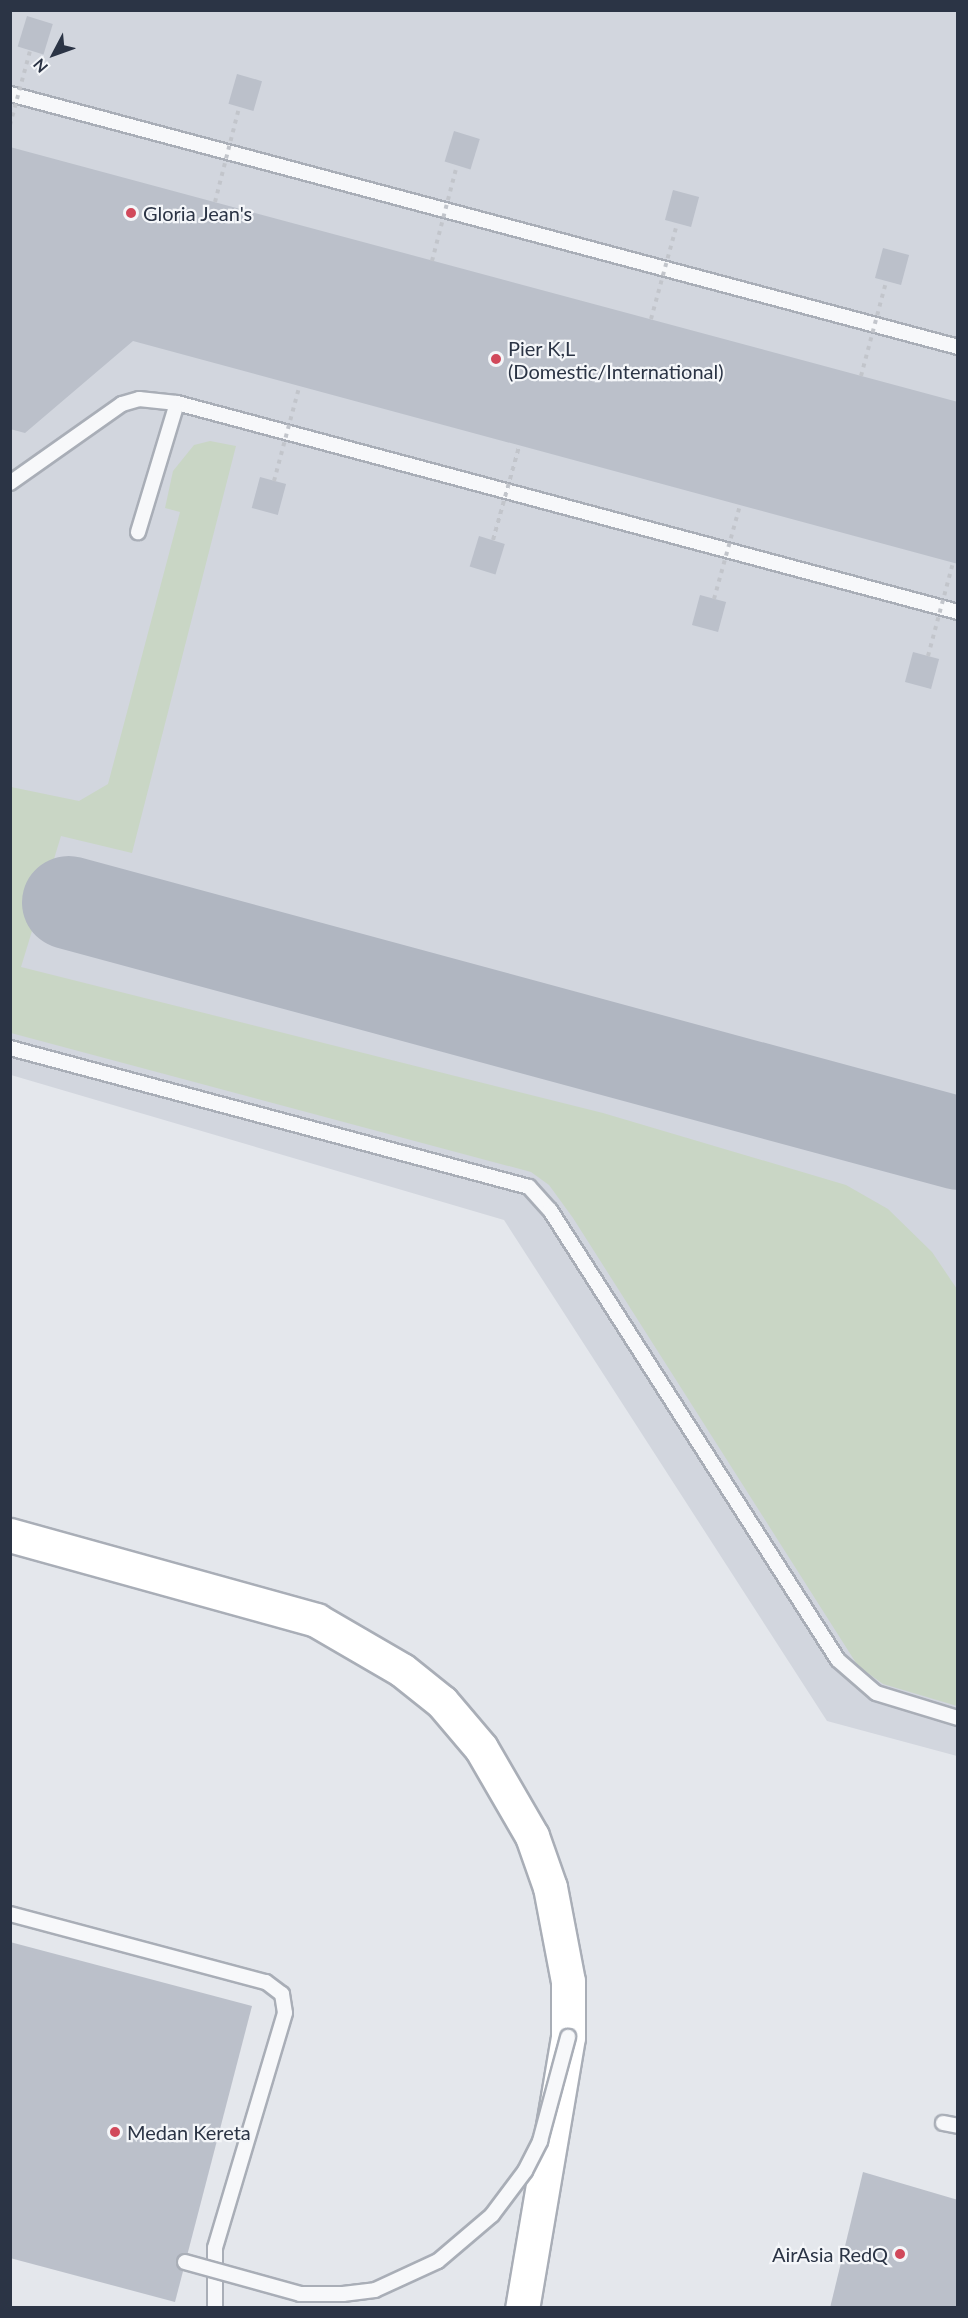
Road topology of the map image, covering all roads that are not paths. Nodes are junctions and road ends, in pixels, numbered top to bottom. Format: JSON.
{"nodes":[{"id":1,"x":10,"y":94,"type":"edge"},
{"id":2,"x":957,"y":347,"type":"edge"},
{"id":3,"x":177,"y":403,"type":"junction"},
{"id":4,"x":10,"y":483,"type":"edge"},
{"id":5,"x":138,"y":532,"type":"dead end"},
{"id":6,"x":957,"y":612,"type":"edge"},
{"id":7,"x":10,"y":1048,"type":"edge"},
{"id":8,"x":14,"y":1535,"type":"edge"},
{"id":9,"x":957,"y":1719,"type":"edge"},
{"id":10,"x":10,"y":1914,"type":"edge"},
{"id":11,"x":568,"y":2037,"type":"junction"},
{"id":12,"x":943,"y":2123,"type":"dead end"},
{"id":13,"x":957,"y":2127,"type":"edge"},
{"id":14,"x":185,"y":2262,"type":"dead end"},
{"id":15,"x":215,"y":2307,"type":"edge"},
{"id":16,"x":522,"y":2307,"type":"edge"}],
"edges":[{"from":1,"to":2,"type":"lane"},
{"from":3,"to":4,"type":"lane"},
{"from":3,"to":5,"type":"lane"},
{"from":3,"to":6,"type":"lane"},
{"from":7,"to":9,"type":"lane"},
{"from":8,"to":11,"type":"main road"},
{"from":10,"to":15,"type":"lane"},
{"from":11,"to":14,"type":"lane","bridge":true},
{"from":11,"to":16,"type":"main road","bridge":true},
{"from":12,"to":13,"type":"lane"}]}
